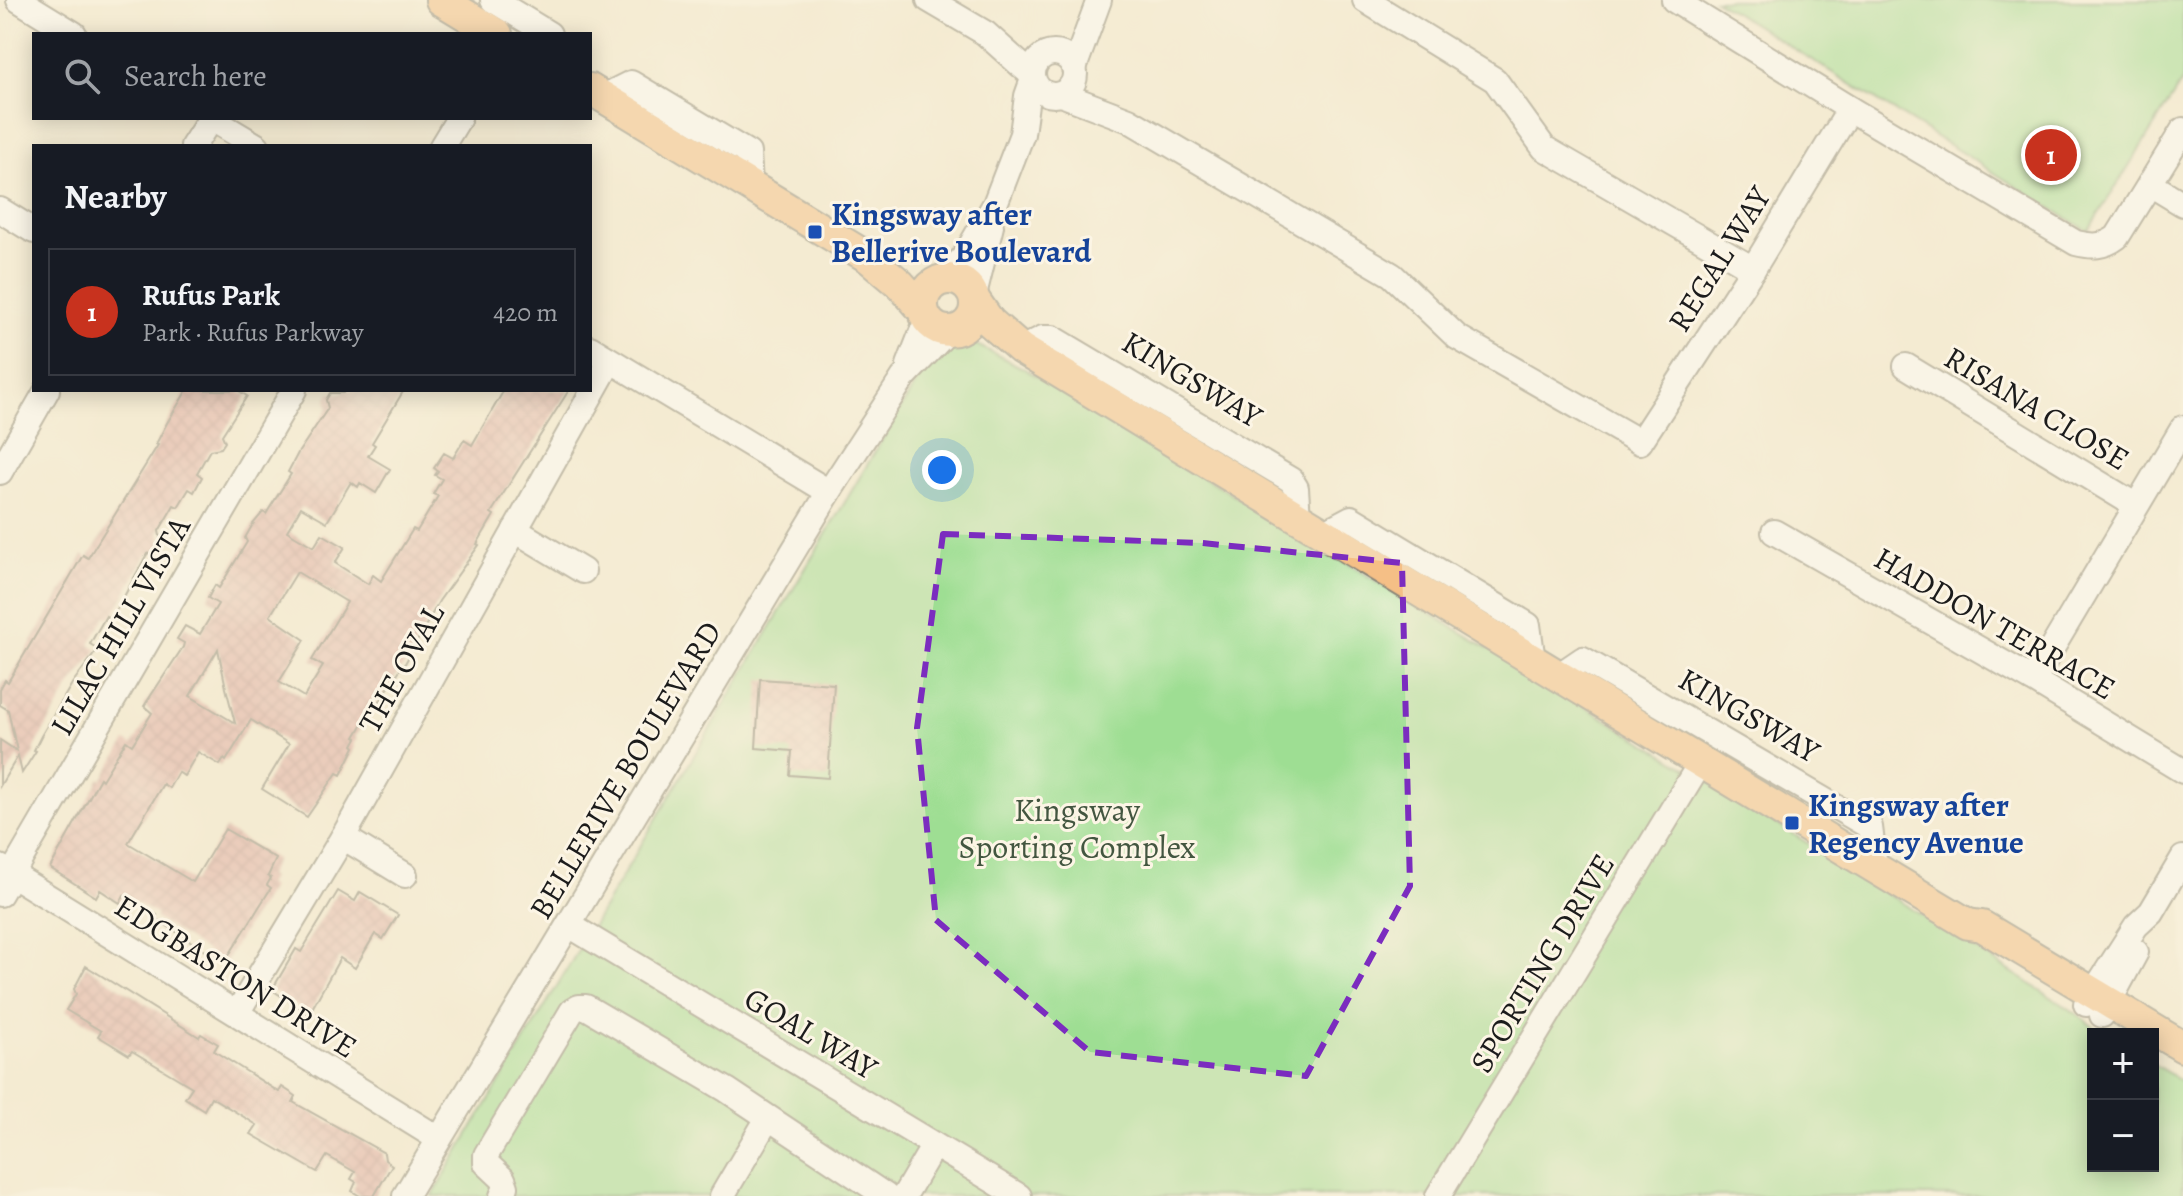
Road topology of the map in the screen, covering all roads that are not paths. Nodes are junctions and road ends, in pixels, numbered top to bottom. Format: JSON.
{"nodes":[{"id":1,"x":19,"y":0,"type":"edge"},
{"id":2,"x":441,"y":0,"type":"edge"},
{"id":3,"x":493,"y":0,"type":"edge"},
{"id":4,"x":929,"y":0,"type":"edge"},
{"id":5,"x":1365,"y":0,"type":"edge"},
{"id":6,"x":1674,"y":0,"type":"edge"},
{"id":7,"x":1096,"y":4,"type":"edge"},
{"id":8,"x":71,"y":32,"type":"edge"},
{"id":9,"x":494,"y":32,"type":"edge"},
{"id":10,"x":546,"y":32,"type":"edge"},
{"id":11,"x":985,"y":33,"type":"junction"},
{"id":12,"x":1052,"y":53,"type":"junction"},
{"id":13,"x":1075,"y":69,"type":"junction"},
{"id":14,"x":1033,"y":78,"type":"junction"},
{"id":15,"x":597,"y":93,"type":"edge"},
{"id":16,"x":1060,"y":95,"type":"junction"},
{"id":17,"x":1850,"y":109,"type":"junction"},
{"id":18,"x":210,"y":120,"type":"edge"},
{"id":19,"x":214,"y":120,"type":"edge"},
{"id":20,"x":458,"y":120,"type":"edge"},
{"id":21,"x":1129,"y":120,"type":"junction"},
{"id":22,"x":2183,"y":130,"type":"edge"},
{"id":23,"x":1022,"y":134,"type":"junction"},
{"id":24,"x":194,"y":144,"type":"edge"},
{"id":25,"x":254,"y":144,"type":"edge"},
{"id":26,"x":443,"y":144,"type":"edge"},
{"id":27,"x":2150,"y":184,"type":"junction"},
{"id":28,"x":995,"y":204,"type":"junction"},
{"id":29,"x":2183,"y":204,"type":"edge"},
{"id":30,"x":0,"y":210,"type":"edge"},
{"id":31,"x":32,"y":230,"type":"edge"},
{"id":32,"x":869,"y":258,"type":"junction"},
{"id":33,"x":1753,"y":269,"type":"junction"},
{"id":34,"x":940,"y":280,"type":"junction"},
{"id":35,"x":975,"y":299,"type":"junction"},
{"id":36,"x":938,"y":323,"type":"junction"},
{"id":37,"x":1018,"y":347,"type":"junction"},
{"id":38,"x":600,"y":355,"type":"edge"},
{"id":39,"x":1906,"y":366,"type":"dead end"},
{"id":40,"x":46,"y":392,"type":"edge"},
{"id":41,"x":293,"y":392,"type":"edge"},
{"id":42,"x":582,"y":392,"type":"edge"},
{"id":43,"x":2183,"y":428,"type":"edge"},
{"id":44,"x":0,"y":471,"type":"edge"},
{"id":45,"x":829,"y":492,"type":"junction"},
{"id":46,"x":2135,"y":505,"type":"junction"},
{"id":47,"x":515,"y":530,"type":"junction"},
{"id":48,"x":1774,"y":532,"type":"dead end"},
{"id":49,"x":583,"y":571,"type":"dead end"},
{"id":50,"x":1545,"y":668,"type":"junction"},
{"id":51,"x":2033,"y":680,"type":"junction"},
{"id":52,"x":1701,"y":762,"type":"junction"},
{"id":53,"x":2183,"y":771,"type":"edge"},
{"id":54,"x":343,"y":837,"type":"junction"},
{"id":55,"x":2183,"y":858,"type":"edge"},
{"id":56,"x":1875,"y":868,"type":"junction"},
{"id":57,"x":405,"y":875,"type":"dead end"},
{"id":58,"x":4,"y":879,"type":"edge"},
{"id":59,"x":569,"y":925,"type":"junction"},
{"id":60,"x":2097,"y":1003,"type":"junction"},
{"id":61,"x":237,"y":1013,"type":"junction"},
{"id":62,"x":2128,"y":1028,"type":"edge"},
{"id":63,"x":2183,"y":1047,"type":"edge"},
{"id":64,"x":2159,"y":1048,"type":"edge"},
{"id":65,"x":2183,"y":1062,"type":"edge"},
{"id":66,"x":768,"y":1118,"type":"junction"},
{"id":67,"x":439,"y":1139,"type":"junction"},
{"id":68,"x":934,"y":1145,"type":"junction"},
{"id":69,"x":405,"y":1196,"type":"edge"},
{"id":70,"x":502,"y":1196,"type":"edge"},
{"id":71,"x":722,"y":1196,"type":"edge"},
{"id":72,"x":886,"y":1196,"type":"edge"},
{"id":73,"x":904,"y":1196,"type":"edge"},
{"id":74,"x":1019,"y":1196,"type":"edge"},
{"id":75,"x":1438,"y":1196,"type":"edge"}],
"edges":[{"from":1,"to":8,"type":"street"},
{"from":2,"to":9,"type":"main road"},
{"from":3,"to":10,"type":"street"},
{"from":4,"to":11,"type":"street"},
{"from":5,"to":33,"type":"street"},
{"from":6,"to":17,"type":"street"},
{"from":7,"to":12,"type":"street"},
{"from":7,"to":13,"type":"street"},
{"from":11,"to":12,"type":"street"},
{"from":11,"to":14,"type":"street"},
{"from":12,"to":13,"type":"street"},
{"from":12,"to":14,"type":"street"},
{"from":13,"to":16,"type":"street"},
{"from":13,"to":21,"type":"street"},
{"from":14,"to":16,"type":"street"},
{"from":14,"to":23,"type":"street"},
{"from":15,"to":32,"type":"main road","name":"KINGSWAY"},
{"from":16,"to":21,"type":"street"},
{"from":16,"to":23,"type":"street"},
{"from":17,"to":27,"type":"street"},
{"from":17,"to":33,"type":"street","name":"REGAL WAY"},
{"from":18,"to":24,"type":"street"},
{"from":19,"to":25,"type":"street"},
{"from":20,"to":26,"type":"street"},
{"from":21,"to":33,"type":"street","name":"REGAL WAY"},
{"from":22,"to":27,"type":"street"},
{"from":23,"to":28,"type":"street"},
{"from":27,"to":29,"type":"street"},
{"from":28,"to":34,"type":"street"},
{"from":28,"to":35,"type":"street"},
{"from":30,"to":31,"type":"street"},
{"from":32,"to":34,"type":"main road","name":"KINGSWAY"},
{"from":32,"to":36,"type":"main road","name":"KINGSWAY"},
{"from":34,"to":35,"type":"main road","name":"KINGSWAY"},
{"from":34,"to":36,"type":"main road"},
{"from":35,"to":36,"type":"main road"},
{"from":35,"to":37,"type":"main road","name":"KINGSWAY"},
{"from":36,"to":37,"type":"main road","name":"KINGSWAY"},
{"from":36,"to":45,"type":"street","name":"BELLERIVE BOULEVARD"},
{"from":37,"to":50,"type":"main road","name":"KINGSWAY"},
{"from":38,"to":45,"type":"street"},
{"from":39,"to":46,"type":"street","name":"RISANA CLOSE"},
{"from":40,"to":44,"type":"street"},
{"from":41,"to":58,"type":"street","name":"LILAC HILL VISTA"},
{"from":42,"to":47,"type":"street","name":"THE OVAL"},
{"from":43,"to":46,"type":"street"},
{"from":45,"to":59,"type":"street","name":"BELLERIVE BOULEVARD"},
{"from":46,"to":51,"type":"street"},
{"from":47,"to":49,"type":"street"},
{"from":47,"to":54,"type":"street","name":"THE OVAL"},
{"from":48,"to":51,"type":"street","name":"HADDON TERRACE"},
{"from":50,"to":52,"type":"main road","name":"KINGSWAY"},
{"from":50,"to":56,"type":"street","name":"KINGSWAY"},
{"from":51,"to":53,"type":"street","name":"HADDON TERRACE"},
{"from":52,"to":56,"type":"main road","name":"KINGSWAY"},
{"from":52,"to":75,"type":"street","name":"SPORTING DRIVE"},
{"from":54,"to":57,"type":"street"},
{"from":54,"to":61,"type":"street","name":"THE OVAL"},
{"from":55,"to":60,"type":"street"},
{"from":56,"to":60,"type":"main road","name":"KINGSWAY"},
{"from":58,"to":61,"type":"street","name":"EDGBASTON DRIVE"},
{"from":59,"to":67,"type":"street","name":"BELLERIVE BOULEVARD"},
{"from":59,"to":68,"type":"street","name":"GOAL WAY"},
{"from":60,"to":62,"type":"main road","name":"KINGSWAY"},
{"from":60,"to":63,"type":"main road","name":"KINGSWAY"},
{"from":61,"to":67,"type":"street","name":"EDGBASTON DRIVE"},
{"from":64,"to":65,"type":"main road"},
{"from":66,"to":70,"type":"street"},
{"from":66,"to":71,"type":"street"},
{"from":66,"to":72,"type":"street"},
{"from":67,"to":69,"type":"street","name":"BELLERIVE BOULEVARD"},
{"from":68,"to":73,"type":"street"},
{"from":68,"to":74,"type":"street","name":"GOAL WAY"}]}
